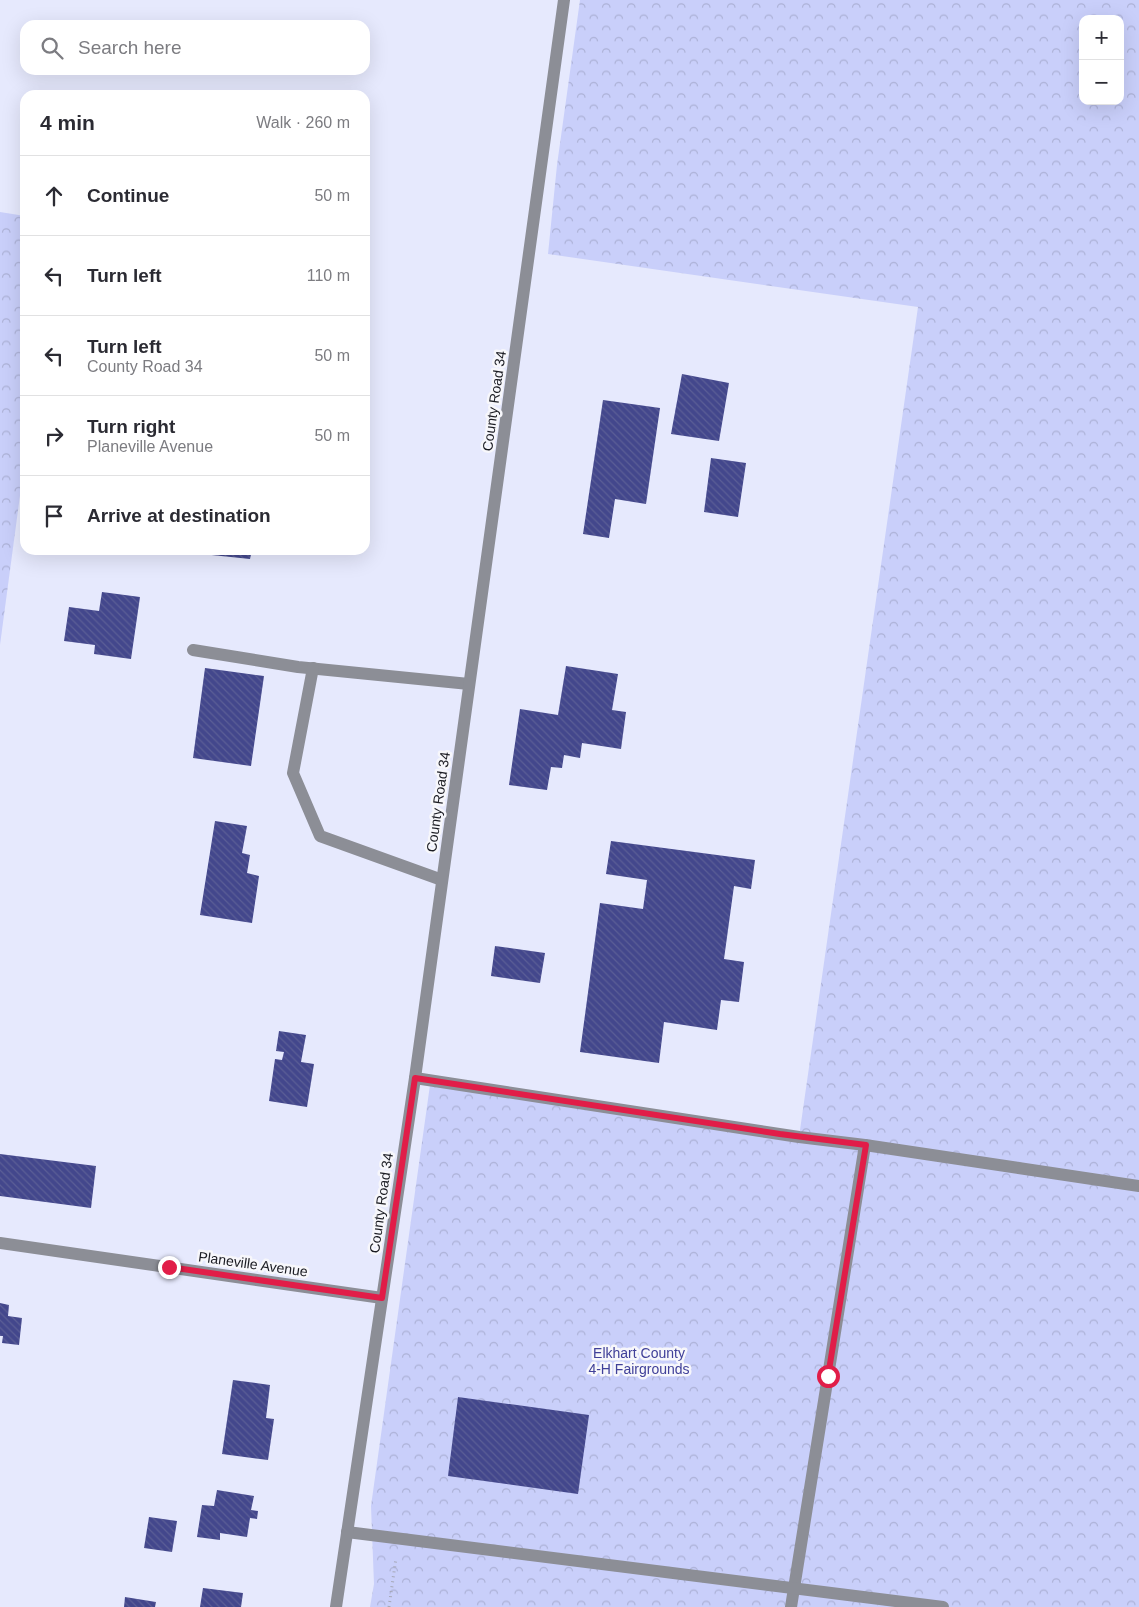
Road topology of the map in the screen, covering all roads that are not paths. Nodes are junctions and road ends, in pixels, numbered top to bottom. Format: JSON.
{"nodes":[{"id":1,"x":564,"y":0,"type":"edge"},
{"id":2,"x":193,"y":650,"type":"dead end"},
{"id":3,"x":313,"y":668,"type":"junction"},
{"id":4,"x":469,"y":684,"type":"junction"},
{"id":5,"x":442,"y":880,"type":"junction"},
{"id":6,"x":415,"y":1078,"type":"junction"},
{"id":7,"x":866,"y":1145,"type":"junction"},
{"id":8,"x":1139,"y":1186,"type":"edge"},
{"id":9,"x":0,"y":1243,"type":"edge"},
{"id":10,"x":382,"y":1298,"type":"junction"},
{"id":11,"x":347,"y":1532,"type":"junction"},
{"id":12,"x":794,"y":1588,"type":"junction"},
{"id":13,"x":336,"y":1607,"type":"edge"},
{"id":14,"x":791,"y":1607,"type":"edge"},
{"id":15,"x":942,"y":1607,"type":"edge"}],
"edges":[{"from":1,"to":4,"type":"street","name":"County Road 34"},
{"from":2,"to":3,"type":"street"},
{"from":3,"to":4,"type":"street"},
{"from":3,"to":5,"type":"street"},
{"from":4,"to":5,"type":"street","name":"County Road 34"},
{"from":5,"to":6,"type":"street","name":"County Road 34"},
{"from":6,"to":7,"type":"street"},
{"from":6,"to":10,"type":"street","name":"County Road 34"},
{"from":7,"to":8,"type":"street"},
{"from":7,"to":12,"type":"street"},
{"from":9,"to":10,"type":"street","name":"Planeville Avenue"},
{"from":10,"to":11,"type":"street","name":"County Road 34"},
{"from":11,"to":12,"type":"street"},
{"from":11,"to":13,"type":"street","name":"County Road 34"},
{"from":12,"to":14,"type":"street"},
{"from":12,"to":15,"type":"street"}]}
